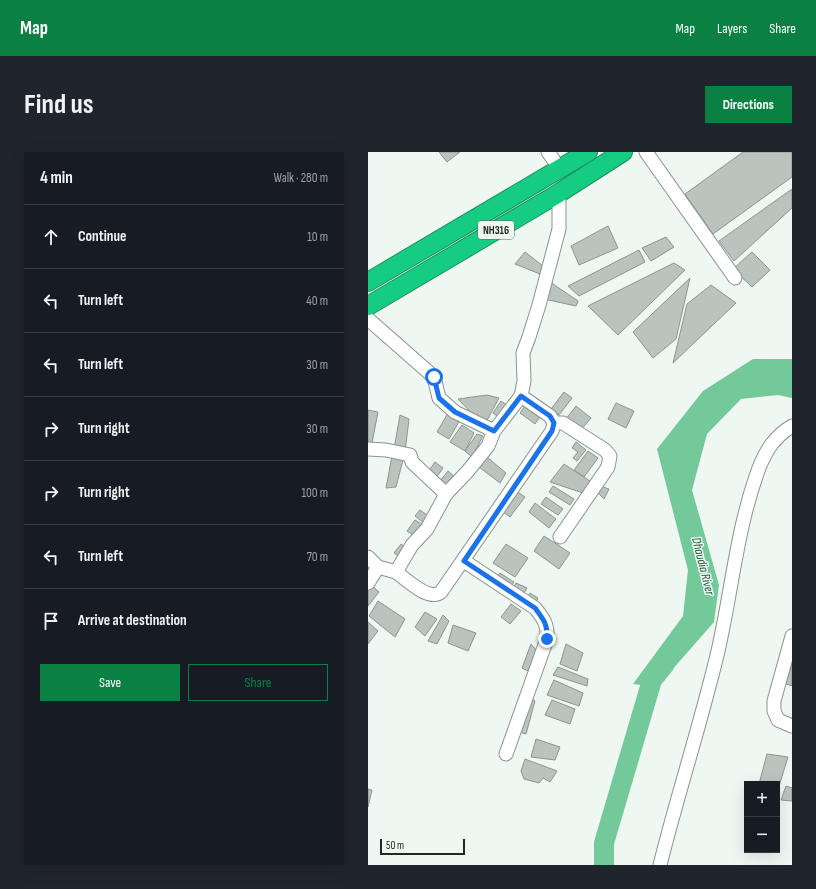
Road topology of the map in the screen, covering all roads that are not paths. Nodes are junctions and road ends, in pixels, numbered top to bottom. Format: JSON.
{"nodes":[{"id":1,"x":548,"y":152,"type":"edge"},
{"id":2,"x":588,"y":152,"type":"edge"},
{"id":3,"x":622,"y":152,"type":"edge"},
{"id":4,"x":646,"y":152,"type":"edge"},
{"id":5,"x":560,"y":170,"type":"junction"},
{"id":6,"x":559,"y":193,"type":"junction"},
{"id":7,"x":735,"y":278,"type":"dead end"},
{"id":8,"x":368,"y":282,"type":"edge"},
{"id":9,"x":368,"y":306,"type":"edge"},
{"id":10,"x":368,"y":319,"type":"edge"},
{"id":11,"x":521,"y":396,"type":"junction"},
{"id":12,"x":554,"y":423,"type":"junction"},
{"id":13,"x":792,"y":426,"type":"edge"},
{"id":14,"x":494,"y":431,"type":"junction"},
{"id":15,"x":368,"y":449,"type":"edge"},
{"id":16,"x":446,"y":494,"type":"junction"},
{"id":17,"x":560,"y":537,"type":"dead end"},
{"id":18,"x":368,"y":557,"type":"edge"},
{"id":19,"x":464,"y":561,"type":"junction"},
{"id":20,"x":378,"y":566,"type":"junction"},
{"id":21,"x":396,"y":572,"type":"junction"},
{"id":22,"x":368,"y":583,"type":"edge"},
{"id":23,"x":792,"y":636,"type":"edge"},
{"id":24,"x":792,"y":726,"type":"edge"},
{"id":25,"x":506,"y":754,"type":"dead end"},
{"id":26,"x":660,"y":865,"type":"edge"}],
"edges":[{"from":1,"to":5,"type":"street"},
{"from":2,"to":5,"type":"highway","number":"NH316"},
{"from":3,"to":6,"type":"highway","number":"NH316"},
{"from":4,"to":7,"type":"street"},
{"from":5,"to":8,"type":"highway","number":"NH316"},
{"from":6,"to":9,"type":"highway","number":"NH316"},
{"from":6,"to":11,"type":"street"},
{"from":10,"to":14,"type":"street"},
{"from":11,"to":12,"type":"street"},
{"from":11,"to":14,"type":"street"},
{"from":12,"to":17,"type":"street"},
{"from":12,"to":19,"type":"street"},
{"from":13,"to":26,"type":"street"},
{"from":14,"to":16,"type":"street"},
{"from":15,"to":16,"type":"street"},
{"from":16,"to":21,"type":"street"},
{"from":18,"to":20,"type":"street"},
{"from":19,"to":21,"type":"street"},
{"from":19,"to":25,"type":"street"},
{"from":20,"to":21,"type":"street"},
{"from":20,"to":22,"type":"street"},
{"from":23,"to":24,"type":"street"}]}
